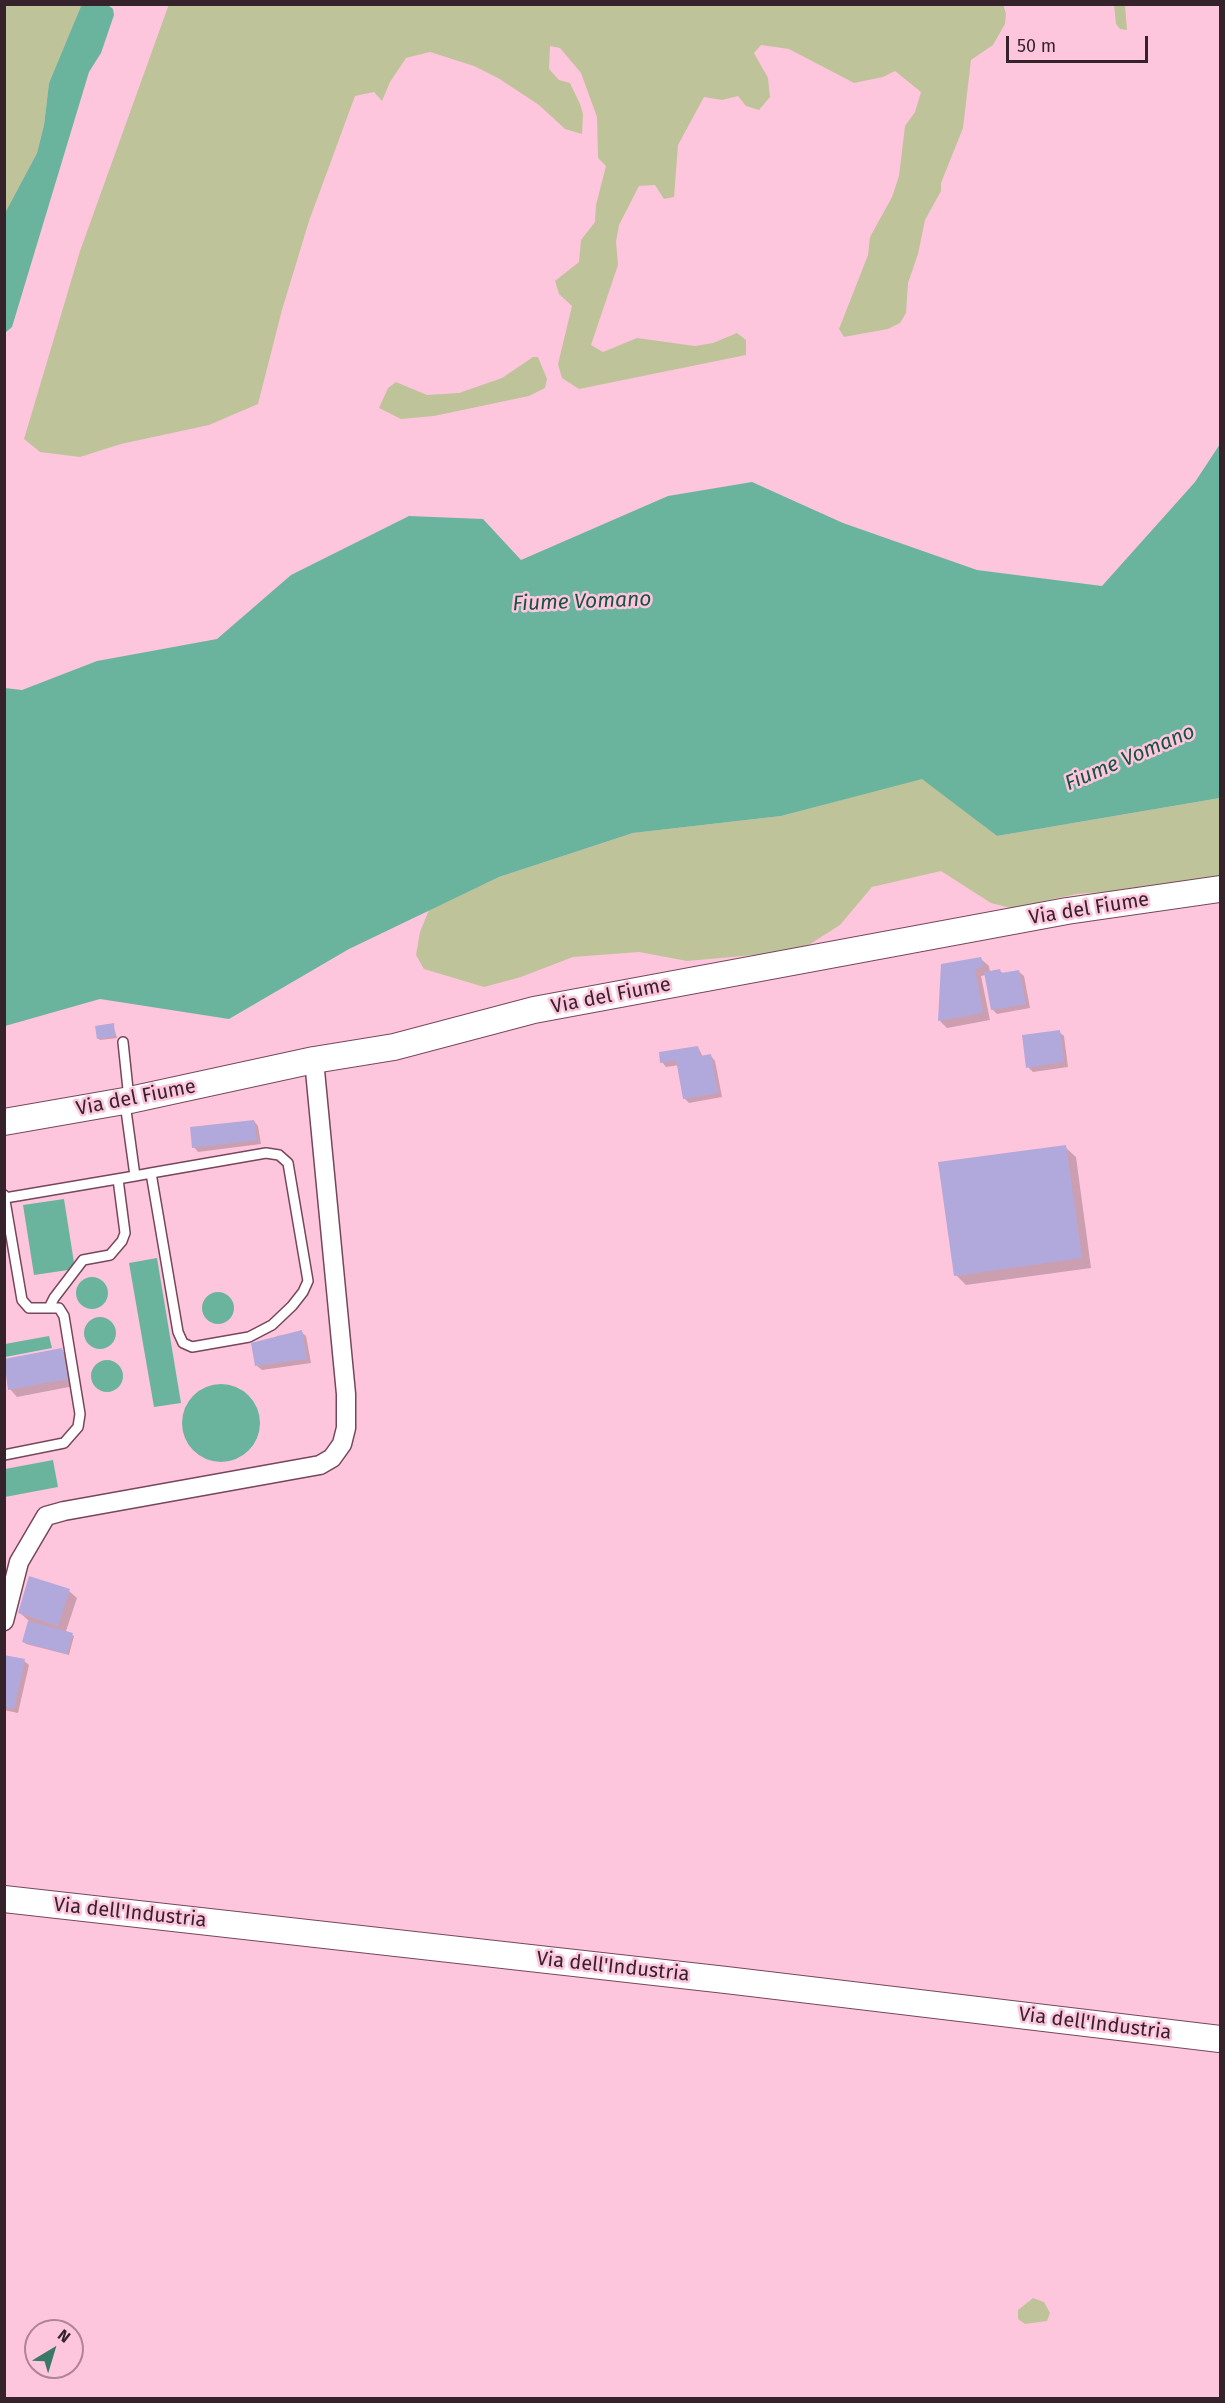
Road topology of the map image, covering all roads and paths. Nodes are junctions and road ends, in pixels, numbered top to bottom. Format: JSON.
{"nodes":[{"id":1,"x":1221,"y":889,"type":"edge"},
{"id":2,"x":123,"y":1042,"type":"dead end"},
{"id":3,"x":314,"y":1060,"type":"junction"},
{"id":4,"x":127,"y":1101,"type":"junction"},
{"id":5,"x":4,"y":1122,"type":"edge"},
{"id":6,"x":151,"y":1173,"type":"junction"},
{"id":7,"x":135,"y":1176,"type":"junction"},
{"id":8,"x":118,"y":1179,"type":"junction"},
{"id":9,"x":5,"y":1197,"type":"edge"},
{"id":10,"x":49,"y":1308,"type":"junction"},
{"id":11,"x":4,"y":1455,"type":"edge"},
{"id":12,"x":4,"y":1621,"type":"edge"},
{"id":13,"x":4,"y":1899,"type":"edge"},
{"id":14,"x":1221,"y":2039,"type":"edge"}],
"edges":[{"from":1,"to":3,"type":"street","name":"Via del Fiume"},
{"from":2,"to":4,"type":"lane"},
{"from":3,"to":4,"type":"street","name":"Via del Fiume"},
{"from":3,"to":12,"type":"street"},
{"from":4,"to":5,"type":"street","name":"Via del Fiume"},
{"from":4,"to":7,"type":"lane"},
{"from":6,"to":6,"type":"lane"},
{"from":6,"to":7,"type":"lane"},
{"from":7,"to":8,"type":"lane"},
{"from":8,"to":9,"type":"lane"},
{"from":8,"to":10,"type":"lane"},
{"from":9,"to":10,"type":"lane"},
{"from":10,"to":11,"type":"lane"},
{"from":13,"to":14,"type":"street","name":"Via dell'Industria"}]}
